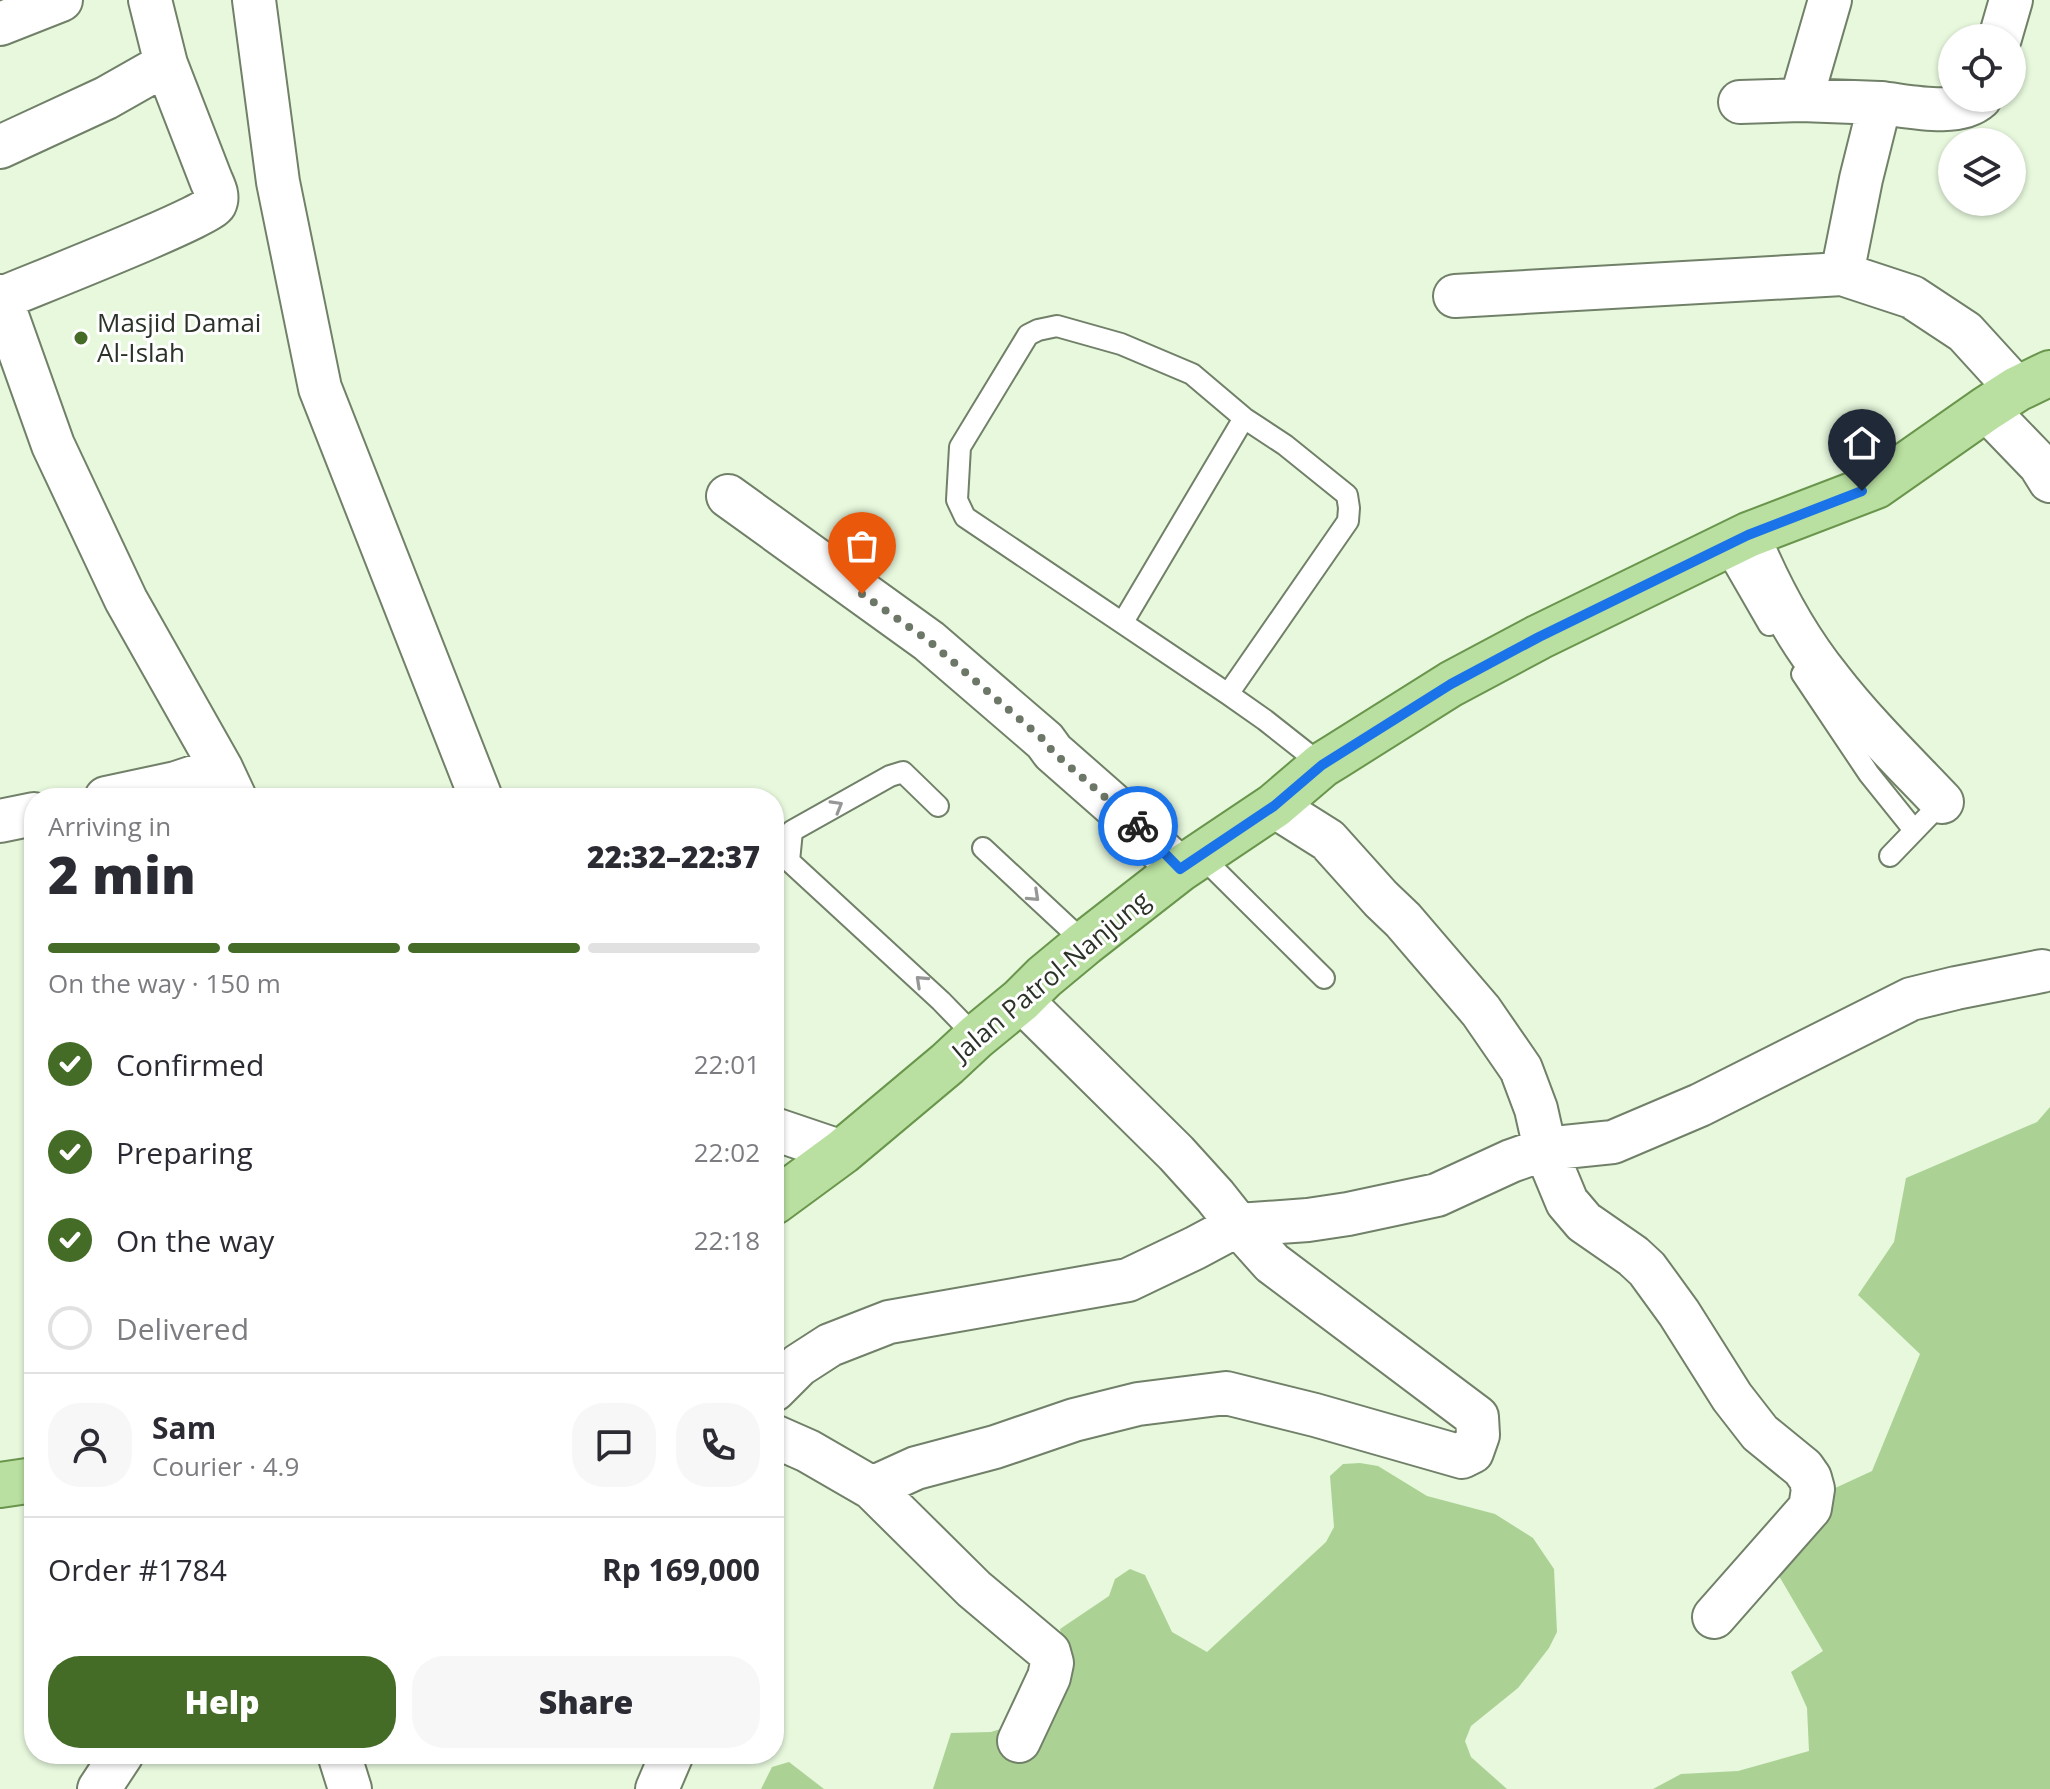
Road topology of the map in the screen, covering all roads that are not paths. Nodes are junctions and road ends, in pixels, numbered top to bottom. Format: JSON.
{"nodes":[{"id":1,"x":61,"y":0,"type":"edge"},
{"id":2,"x":150,"y":0,"type":"edge"},
{"id":3,"x":254,"y":0,"type":"edge"},
{"id":4,"x":1830,"y":0,"type":"edge"},
{"id":5,"x":2011,"y":0,"type":"edge"},
{"id":6,"x":0,"y":24,"type":"edge"},
{"id":7,"x":2004,"y":24,"type":"edge"},
{"id":8,"x":166,"y":64,"type":"junction"},
{"id":9,"x":1801,"y":100,"type":"junction"},
{"id":10,"x":1740,"y":102,"type":"dead end"},
{"id":11,"x":1880,"y":103,"type":"junction"},
{"id":12,"x":1938,"y":109,"type":"edge"},
{"id":13,"x":0,"y":147,"type":"edge"},
{"id":14,"x":1842,"y":274,"type":"junction"},
{"id":15,"x":1455,"y":296,"type":"dead end"},
{"id":16,"x":0,"y":298,"type":"edge"},
{"id":17,"x":2017,"y":390,"type":"edge"},
{"id":18,"x":1244,"y":418,"type":"junction"},
{"id":19,"x":2047,"y":470,"type":"edge"},
{"id":20,"x":728,"y":496,"type":"dead end"},
{"id":21,"x":1736,"y":541,"type":"junction"},
{"id":22,"x":1123,"y":622,"type":"junction"},
{"id":23,"x":1228,"y":694,"type":"junction"},
{"id":24,"x":1322,"y":765,"type":"junction"},
{"id":25,"x":228,"y":783,"type":"edge"},
{"id":26,"x":153,"y":788,"type":"edge"},
{"id":27,"x":477,"y":788,"type":"edge"},
{"id":28,"x":938,"y":806,"type":"dead end"},
{"id":29,"x":1274,"y":806,"type":"junction"},
{"id":30,"x":24,"y":816,"type":"edge"},
{"id":31,"x":1928,"y":816,"type":"joint"},
{"id":32,"x":0,"y":821,"type":"edge"},
{"id":33,"x":983,"y":848,"type":"dead end"},
{"id":34,"x":1890,"y":856,"type":"dead end"},
{"id":35,"x":1190,"y":862,"type":"junction"},
{"id":36,"x":1085,"y":943,"type":"junction"},
{"id":37,"x":2042,"y":971,"type":"dead end"},
{"id":38,"x":1324,"y":978,"type":"dead end"},
{"id":39,"x":1021,"y":1000,"type":"junction"},
{"id":40,"x":976,"y":1037,"type":"junction"},
{"id":41,"x":784,"y":1132,"type":"edge"},
{"id":42,"x":1545,"y":1149,"type":"junction"},
{"id":43,"x":842,"y":1152,"type":"junction"},
{"id":44,"x":784,"y":1195,"type":"edge"},
{"id":45,"x":1238,"y":1225,"type":"junction"},
{"id":46,"x":784,"y":1380,"type":"edge"},
{"id":47,"x":784,"y":1440,"type":"edge"},
{"id":48,"x":24,"y":1481,"type":"edge"},
{"id":49,"x":0,"y":1485,"type":"edge"},
{"id":50,"x":872,"y":1488,"type":"junction"},
{"id":51,"x":1714,"y":1617,"type":"dead end"},
{"id":52,"x":1019,"y":1741,"type":"dead end"},
{"id":53,"x":115,"y":1764,"type":"edge"},
{"id":54,"x":342,"y":1764,"type":"edge"},
{"id":55,"x":668,"y":1764,"type":"edge"},
{"id":56,"x":99,"y":1789,"type":"edge"},
{"id":57,"x":350,"y":1789,"type":"edge"},
{"id":58,"x":657,"y":1789,"type":"edge"}],
"edges":[{"from":1,"to":6,"type":"street"},
{"from":2,"to":8,"type":"street"},
{"from":3,"to":27,"type":"street"},
{"from":4,"to":9,"type":"street"},
{"from":5,"to":7,"type":"street"},
{"from":8,"to":13,"type":"street"},
{"from":8,"to":16,"type":"street"},
{"from":9,"to":10,"type":"street"},
{"from":9,"to":11,"type":"street"},
{"from":11,"to":12,"type":"street"},
{"from":11,"to":14,"type":"street"},
{"from":14,"to":15,"type":"street"},
{"from":14,"to":17,"type":"street"},
{"from":16,"to":25,"type":"street"},
{"from":17,"to":19,"type":"street"},
{"from":17,"to":21,"type":"main road","name":"Jalan Patrol-Nanjung"},
{"from":18,"to":22,"type":"lane"},
{"from":18,"to":22,"type":"lane"},
{"from":18,"to":23,"type":"lane"},
{"from":20,"to":35,"type":"street"},
{"from":21,"to":24,"type":"main road","name":"Jalan Patrol-Nanjung"},
{"from":21,"to":31,"type":"street"},
{"from":22,"to":23,"type":"lane"},
{"from":23,"to":24,"type":"lane"},
{"from":24,"to":29,"type":"main road","name":"Jalan Patrol-Nanjung"},
{"from":25,"to":26,"type":"street"},
{"from":40,"to":28,"type":"lane","one_way":true},
{"from":29,"to":35,"type":"main road","name":"Jalan Patrol-Nanjung"},
{"from":29,"to":42,"type":"street"},
{"from":30,"to":32,"type":"street"},
{"from":31,"to":34,"type":"lane"},
{"from":33,"to":36,"type":"lane","one_way":true},
{"from":35,"to":36,"type":"main road","name":"Jalan Patrol-Nanjung"},
{"from":35,"to":38,"type":"lane"},
{"from":36,"to":39,"type":"main road","name":"Jalan Patrol-Nanjung"},
{"from":37,"to":42,"type":"street"},
{"from":39,"to":40,"type":"main road","name":"Jalan Patrol-Nanjung"},
{"from":39,"to":45,"type":"street"},
{"from":40,"to":43,"type":"main road","name":"Jalan Patrol-Nanjung"},
{"from":41,"to":43,"type":"street"},
{"from":42,"to":45,"type":"street"},
{"from":42,"to":51,"type":"street"},
{"from":43,"to":44,"type":"main road","name":"Jalan Patrol-Nanjung"},
{"from":45,"to":46,"type":"street"},
{"from":45,"to":50,"type":"street"},
{"from":47,"to":50,"type":"street"},
{"from":48,"to":49,"type":"main road"},
{"from":50,"to":52,"type":"street"},
{"from":53,"to":56,"type":"street"},
{"from":54,"to":57,"type":"street"},
{"from":55,"to":58,"type":"street"}]}
